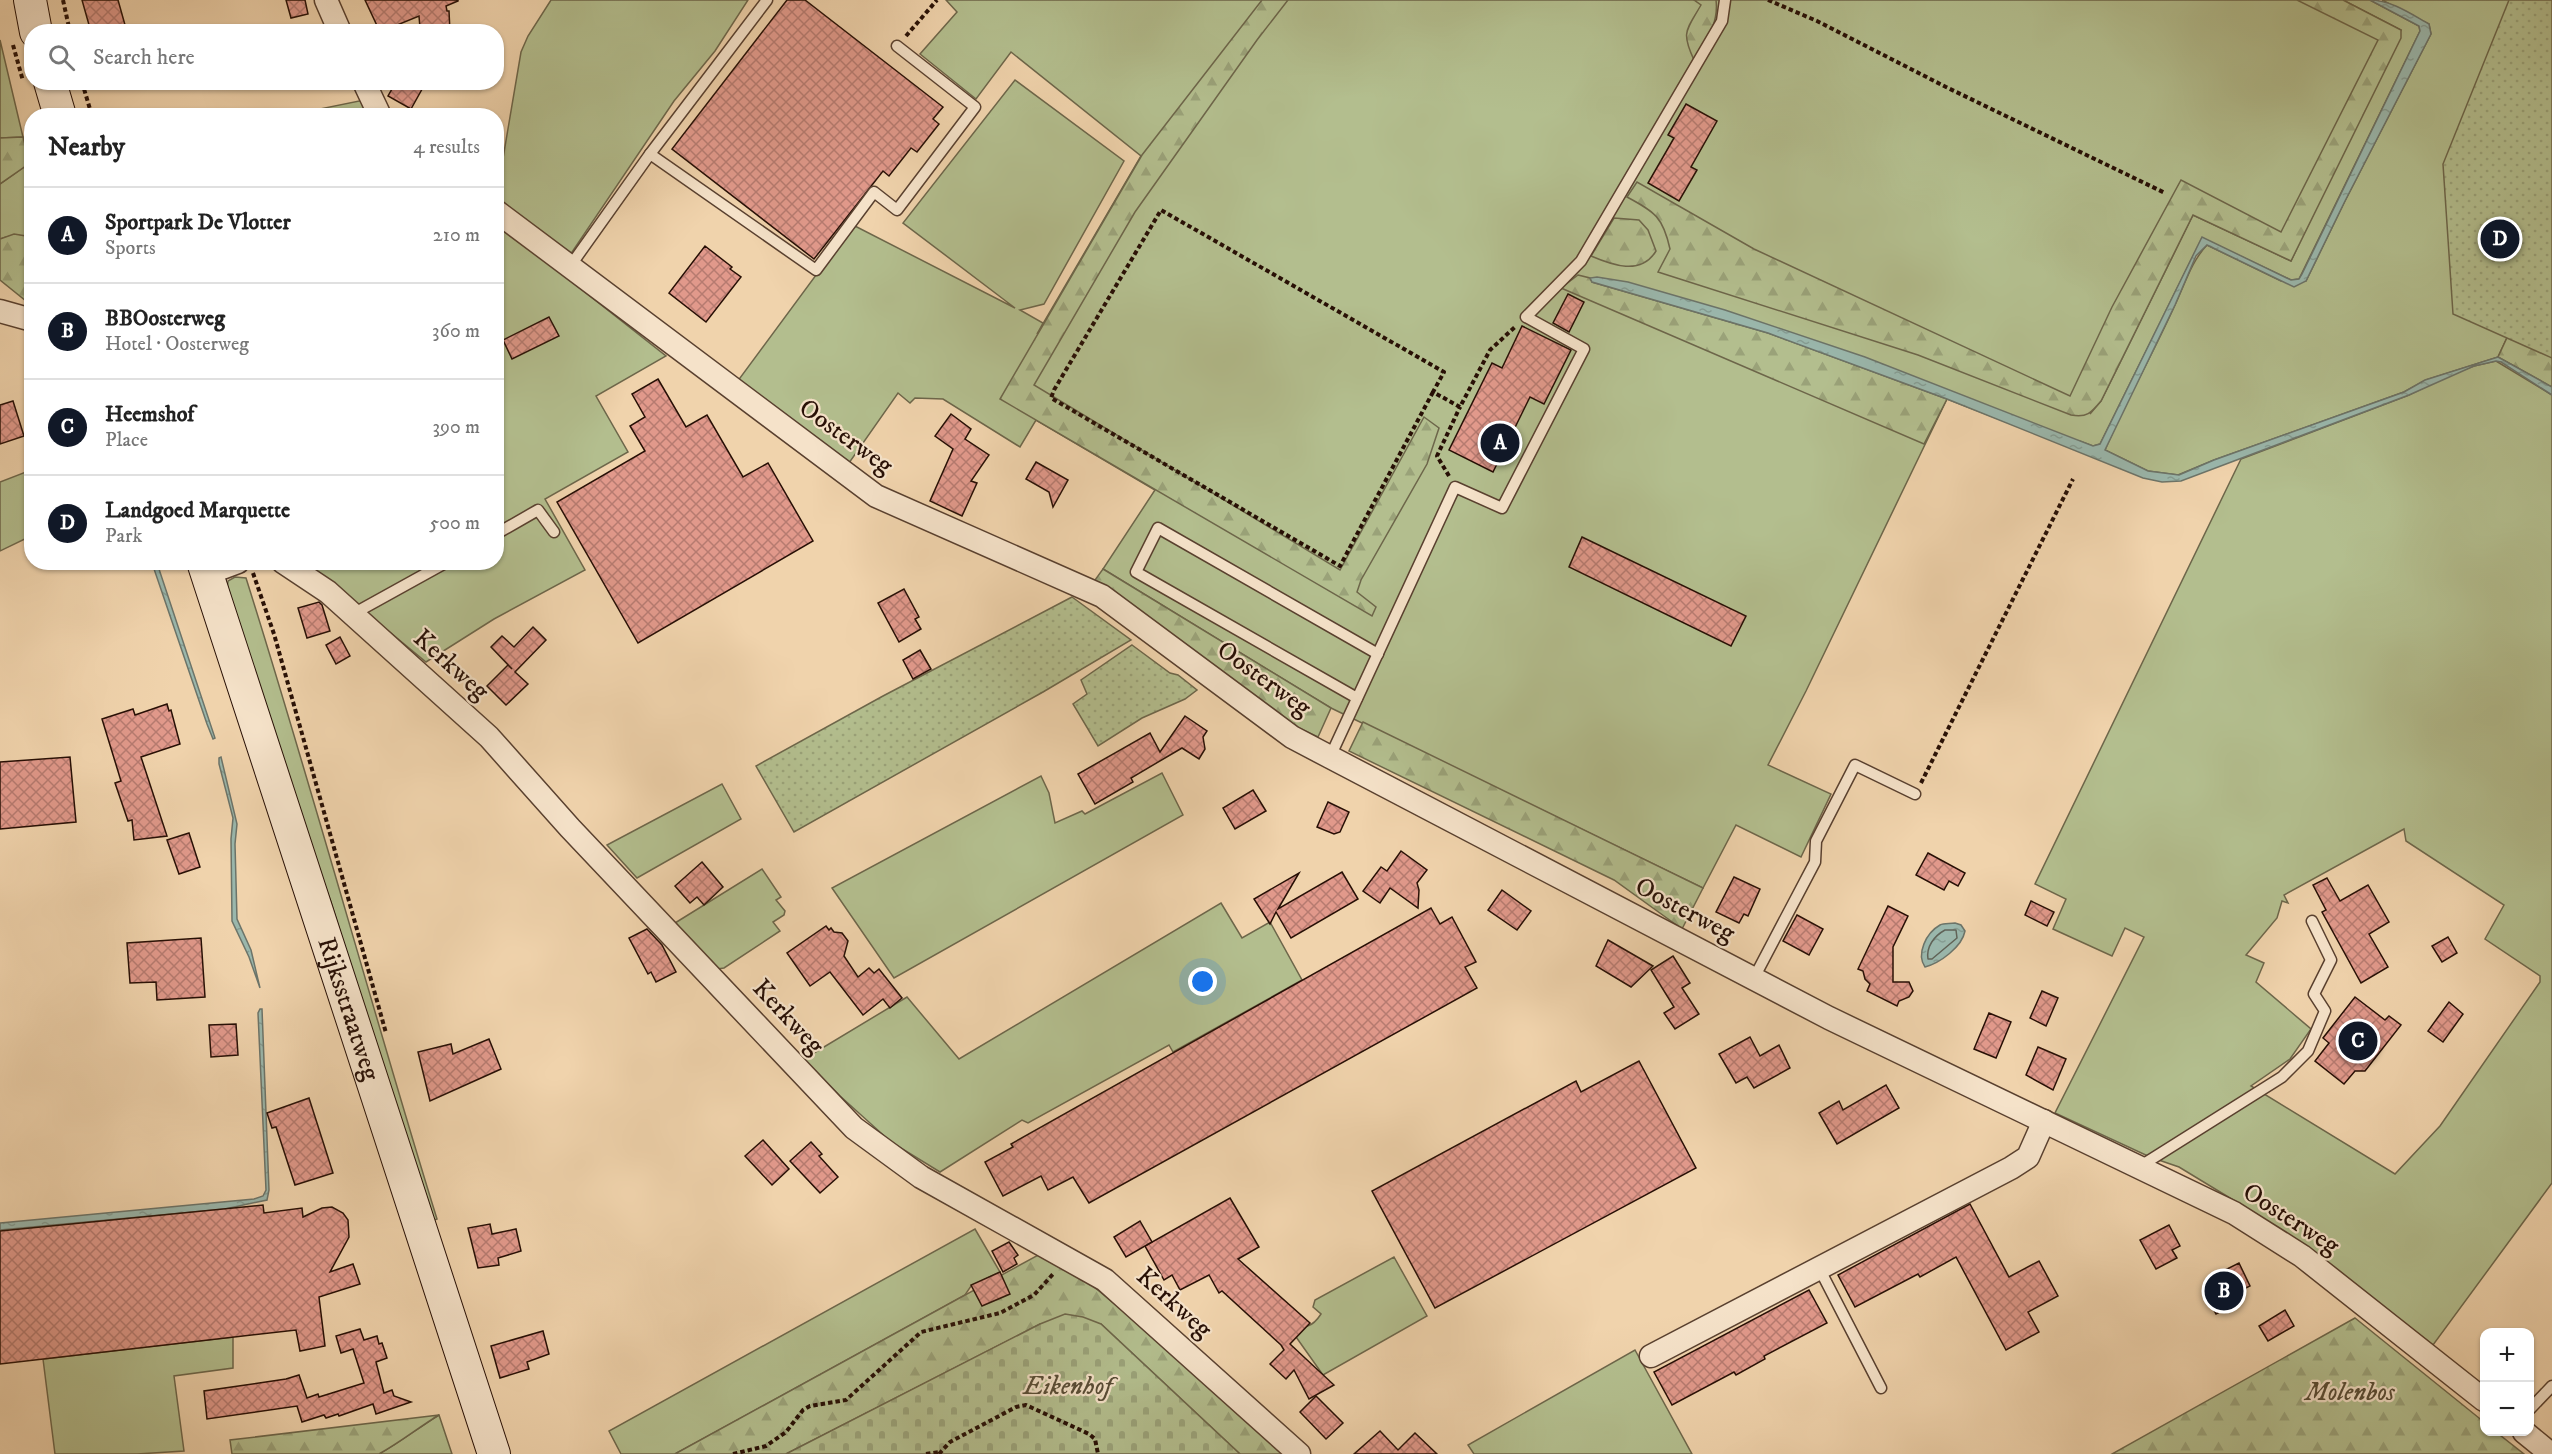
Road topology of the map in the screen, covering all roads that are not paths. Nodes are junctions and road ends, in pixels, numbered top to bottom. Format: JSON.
{"nodes":[{"id":1,"x":30,"y":0,"type":"edge"},
{"id":2,"x":326,"y":0,"type":"edge"},
{"id":3,"x":767,"y":0,"type":"edge"},
{"id":4,"x":1725,"y":0,"type":"edge"},
{"id":5,"x":26,"y":24,"type":"edge"},
{"id":6,"x":336,"y":24,"type":"edge"},
{"id":7,"x":897,"y":46,"type":"road end"},
{"id":8,"x":42,"y":90,"type":"edge"},
{"id":9,"x":368,"y":90,"type":"edge"},
{"id":10,"x":55,"y":108,"type":"edge"},
{"id":11,"x":376,"y":108,"type":"edge"},
{"id":12,"x":650,"y":154,"type":"junction"},
{"id":13,"x":504,"y":217,"type":"edge"},
{"id":14,"x":571,"y":265,"type":"junction"},
{"id":15,"x":0,"y":311,"type":"edge"},
{"id":16,"x":24,"y":318,"type":"edge"},
{"id":17,"x":504,"y":529,"type":"edge"},
{"id":18,"x":554,"y":531,"type":"dead end"},
{"id":19,"x":205,"y":570,"type":"edge"},
{"id":20,"x":295,"y":570,"type":"edge"},
{"id":21,"x":433,"y":570,"type":"edge"},
{"id":22,"x":353,"y":614,"type":"junction"},
{"id":23,"x":1378,"y":654,"type":"junction"},
{"id":24,"x":1357,"y":698,"type":"junction"},
{"id":25,"x":1330,"y":757,"type":"junction"},
{"id":26,"x":1915,"y":794,"type":"road end"},
{"id":27,"x":2312,"y":921,"type":"dead end"},
{"id":28,"x":1754,"y":978,"type":"junction"},
{"id":29,"x":2044,"y":1122,"type":"junction"},
{"id":30,"x":2139,"y":1167,"type":"junction"},
{"id":31,"x":1819,"y":1268,"type":"junction"},
{"id":32,"x":1651,"y":1356,"type":"dead end"},
{"id":33,"x":2552,"y":1386,"type":"edge"},
{"id":34,"x":1881,"y":1388,"type":"dead end"},
{"id":35,"x":2480,"y":1397,"type":"edge"},
{"id":36,"x":2534,"y":1404,"type":"edge"},
{"id":37,"x":2530,"y":1436,"type":"edge"},
{"id":38,"x":494,"y":1454,"type":"edge"},
{"id":39,"x":1299,"y":1454,"type":"edge"},
{"id":40,"x":2552,"y":1454,"type":"edge"}],
"edges":[{"from":1,"to":5,"type":"main road"},
{"from":2,"to":6,"type":"street"},
{"from":3,"to":12,"type":"lane"},
{"from":4,"to":23,"type":"lane"},
{"from":7,"to":12,"type":"lane"},
{"from":8,"to":10,"type":"main road"},
{"from":9,"to":11,"type":"street"},
{"from":12,"to":14,"type":"lane"},
{"from":13,"to":14,"type":"street","name":"Oosterweg"},
{"from":14,"to":25,"type":"street","name":"Oosterweg"},
{"from":15,"to":16,"type":"street"},
{"from":17,"to":18,"type":"lane"},
{"from":19,"to":38,"type":"main road","name":"Rijksstraatweg"},
{"from":20,"to":22,"type":"street","name":"Kerkweg"},
{"from":21,"to":22,"type":"lane"},
{"from":22,"to":39,"type":"street","name":"Kerkweg"},
{"from":23,"to":24,"type":"lane"},
{"from":23,"to":24,"type":"lane"},
{"from":24,"to":25,"type":"lane"},
{"from":25,"to":28,"type":"street","name":"Oosterweg"},
{"from":26,"to":28,"type":"lane"},
{"from":27,"to":30,"type":"lane"},
{"from":28,"to":29,"type":"street","name":"Oosterweg"},
{"from":29,"to":30,"type":"street","name":"Oosterweg"},
{"from":29,"to":31,"type":"street"},
{"from":30,"to":35,"type":"street","name":"Oosterweg"},
{"from":31,"to":32,"type":"street"},
{"from":31,"to":34,"type":"lane"},
{"from":33,"to":36,"type":"lane"},
{"from":37,"to":40,"type":"street"}]}
